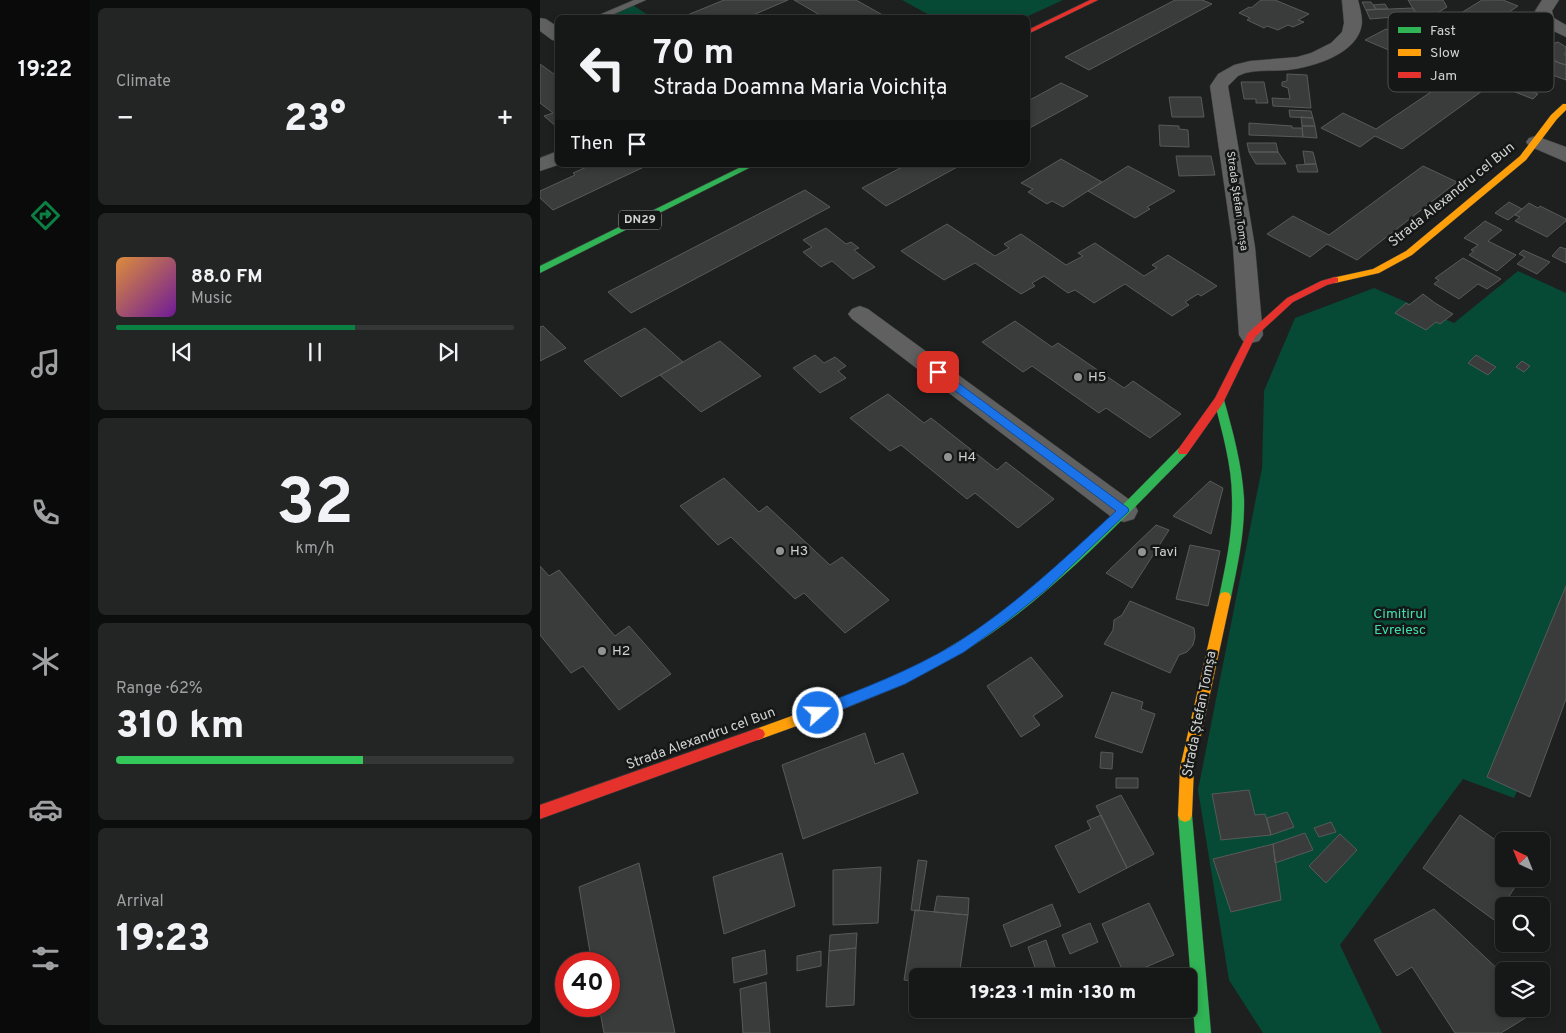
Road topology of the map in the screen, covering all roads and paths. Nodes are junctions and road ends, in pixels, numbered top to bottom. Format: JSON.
{"nodes":[{"id":1,"x":642,"y":0,"type":"edge"},
{"id":2,"x":1094,"y":0,"type":"edge"},
{"id":3,"x":1350,"y":0,"type":"edge"},
{"id":4,"x":1551,"y":0,"type":"edge"},
{"id":5,"x":1543,"y":12,"type":"edge"},
{"id":6,"x":604,"y":15,"type":"edge"},
{"id":7,"x":1554,"y":25,"type":"edge"},
{"id":8,"x":1030,"y":31,"type":"edge"},
{"id":9,"x":1566,"y":32,"type":"edge"},
{"id":10,"x":1566,"y":106,"type":"edge"},
{"id":11,"x":1536,"y":142,"type":"junction"},
{"id":12,"x":555,"y":144,"type":"edge"},
{"id":13,"x":540,"y":149,"type":"edge"},
{"id":14,"x":1566,"y":156,"type":"edge"},
{"id":15,"x":555,"y":158,"type":"edge"},
{"id":16,"x":540,"y":165,"type":"edge"},
{"id":17,"x":742,"y":167,"type":"edge"},
{"id":18,"x":540,"y":270,"type":"edge"},
{"id":19,"x":860,"y":314,"type":"dead end"},
{"id":20,"x":1251,"y":336,"type":"junction"},
{"id":21,"x":1219,"y":400,"type":"junction"},
{"id":22,"x":1124,"y":511,"type":"junction"},
{"id":23,"x":540,"y":812,"type":"edge"},
{"id":24,"x":1203,"y":1033,"type":"edge"}],
"edges":[{"from":1,"to":6,"type":"lane"},
{"from":2,"to":8,"type":"street"},
{"from":3,"to":20,"type":"street","name":"Strada Ștefan Tomșa"},
{"from":4,"to":5,"type":"street"},
{"from":7,"to":9,"type":"street"},
{"from":10,"to":11,"type":"street","name":"Strada Alexandru cel Bun"},
{"from":11,"to":14,"type":"street"},
{"from":11,"to":20,"type":"street","name":"Strada Alexandru cel Bun"},
{"from":12,"to":13,"type":"street"},
{"from":15,"to":16,"type":"street"},
{"from":17,"to":18,"type":"street","number":"DN29"},
{"from":19,"to":22,"type":"street"},
{"from":20,"to":21,"type":"street","name":"Strada Alexandru cel Bun"},
{"from":21,"to":22,"type":"street","name":"Strada Alexandru cel Bun"},
{"from":21,"to":24,"type":"street","name":"Strada Ștefan Tomșa"},
{"from":22,"to":23,"type":"street","name":"Strada Alexandru cel Bun"}]}
